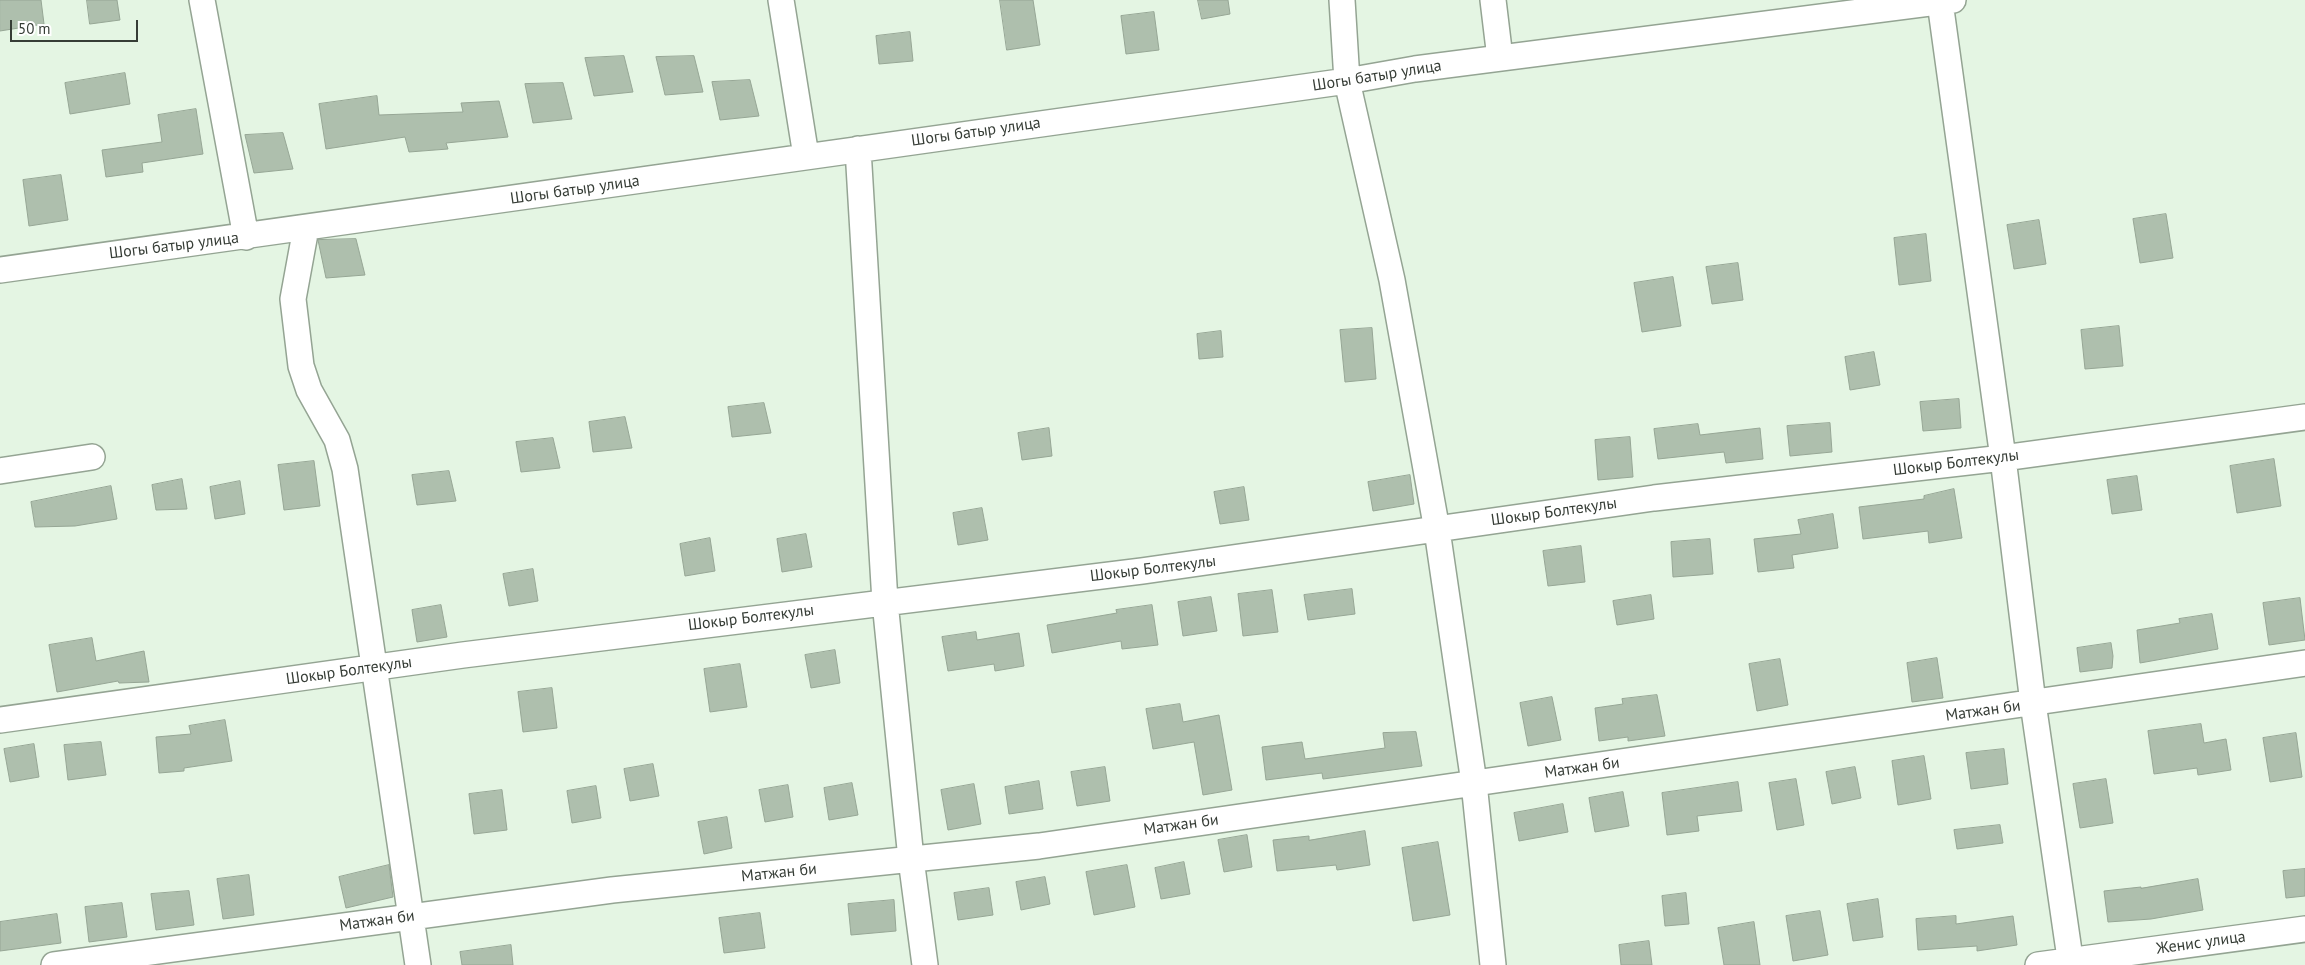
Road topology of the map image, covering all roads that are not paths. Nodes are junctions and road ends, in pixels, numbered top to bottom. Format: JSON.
{"nodes":[{"id":1,"x":202,"y":0,"type":"edge"},
{"id":2,"x":781,"y":0,"type":"edge"},
{"id":3,"x":1342,"y":0,"type":"edge"},
{"id":4,"x":1493,"y":0,"type":"edge"},
{"id":5,"x":1946,"y":1,"type":"edge"},
{"id":6,"x":1500,"y":58,"type":"junction"},
{"id":7,"x":1347,"y":81,"type":"junction"},
{"id":8,"x":858,"y":149,"type":"junction"},
{"id":9,"x":806,"y":156,"type":"junction"},
{"id":10,"x":306,"y":228,"type":"junction"},
{"id":11,"x":246,"y":237,"type":"junction"},
{"id":12,"x":0,"y":270,"type":"edge"},
{"id":13,"x":2305,"y":417,"type":"edge"},
{"id":14,"x":92,"y":456,"type":"dead end"},
{"id":15,"x":2003,"y":458,"type":"junction"},
{"id":16,"x":0,"y":471,"type":"edge"},
{"id":17,"x":1437,"y":530,"type":"junction"},
{"id":18,"x":885,"y":602,"type":"junction"},
{"id":19,"x":2305,"y":663,"type":"edge"},
{"id":20,"x":374,"y":668,"type":"junction"},
{"id":21,"x":2033,"y":703,"type":"junction"},
{"id":22,"x":0,"y":720,"type":"edge"},
{"id":23,"x":1474,"y":783,"type":"junction"},
{"id":24,"x":911,"y":859,"type":"junction"},
{"id":25,"x":410,"y":917,"type":"junction"},
{"id":26,"x":2305,"y":929,"type":"edge"},
{"id":27,"x":2071,"y":963,"type":"edge"},
{"id":28,"x":54,"y":965,"type":"edge"},
{"id":29,"x":418,"y":965,"type":"edge"},
{"id":30,"x":925,"y":965,"type":"edge"},
{"id":31,"x":1493,"y":965,"type":"edge"},
{"id":32,"x":2038,"y":965,"type":"edge"}],
"edges":[{"from":1,"to":11,"type":"street"},
{"from":2,"to":9,"type":"street"},
{"from":3,"to":7,"type":"street"},
{"from":4,"to":6,"type":"street"},
{"from":5,"to":6,"type":"street","name":"Шогы батыр улица"},
{"from":5,"to":15,"type":"street"},
{"from":6,"to":7,"type":"street","name":"Шогы батыр улица"},
{"from":7,"to":8,"type":"street","name":"Шогы батыр улица"},
{"from":7,"to":17,"type":"street"},
{"from":8,"to":9,"type":"street","name":"Шогы батыр улица"},
{"from":8,"to":18,"type":"street"},
{"from":9,"to":10,"type":"street","name":"Шогы батыр улица"},
{"from":10,"to":11,"type":"street","name":"Шогы батыр улица"},
{"from":10,"to":20,"type":"street"},
{"from":11,"to":12,"type":"street","name":"Шогы батыр улица"},
{"from":13,"to":15,"type":"street","name":"Шокыр Болтекулы"},
{"from":14,"to":16,"type":"street"},
{"from":15,"to":17,"type":"street","name":"Шокыр Болтекулы"},
{"from":15,"to":21,"type":"street"},
{"from":17,"to":18,"type":"street","name":"Шокыр Болтекулы"},
{"from":17,"to":23,"type":"street"},
{"from":18,"to":20,"type":"street","name":"Шокыр Болтекулы"},
{"from":18,"to":24,"type":"street"},
{"from":19,"to":21,"type":"street","name":"Матжан би"},
{"from":20,"to":22,"type":"street","name":"Шокыр Болтекулы"},
{"from":20,"to":25,"type":"street"},
{"from":21,"to":23,"type":"street","name":"Матжан би"},
{"from":21,"to":27,"type":"street"},
{"from":23,"to":24,"type":"street","name":"Матжан би"},
{"from":23,"to":31,"type":"street"},
{"from":24,"to":25,"type":"street","name":"Матжан би"},
{"from":24,"to":30,"type":"street"},
{"from":25,"to":28,"type":"street","name":"Матжан би"},
{"from":25,"to":29,"type":"street"},
{"from":26,"to":27,"type":"street","name":"Женис улица"},
{"from":27,"to":32,"type":"street","name":"Женис улица"}]}
